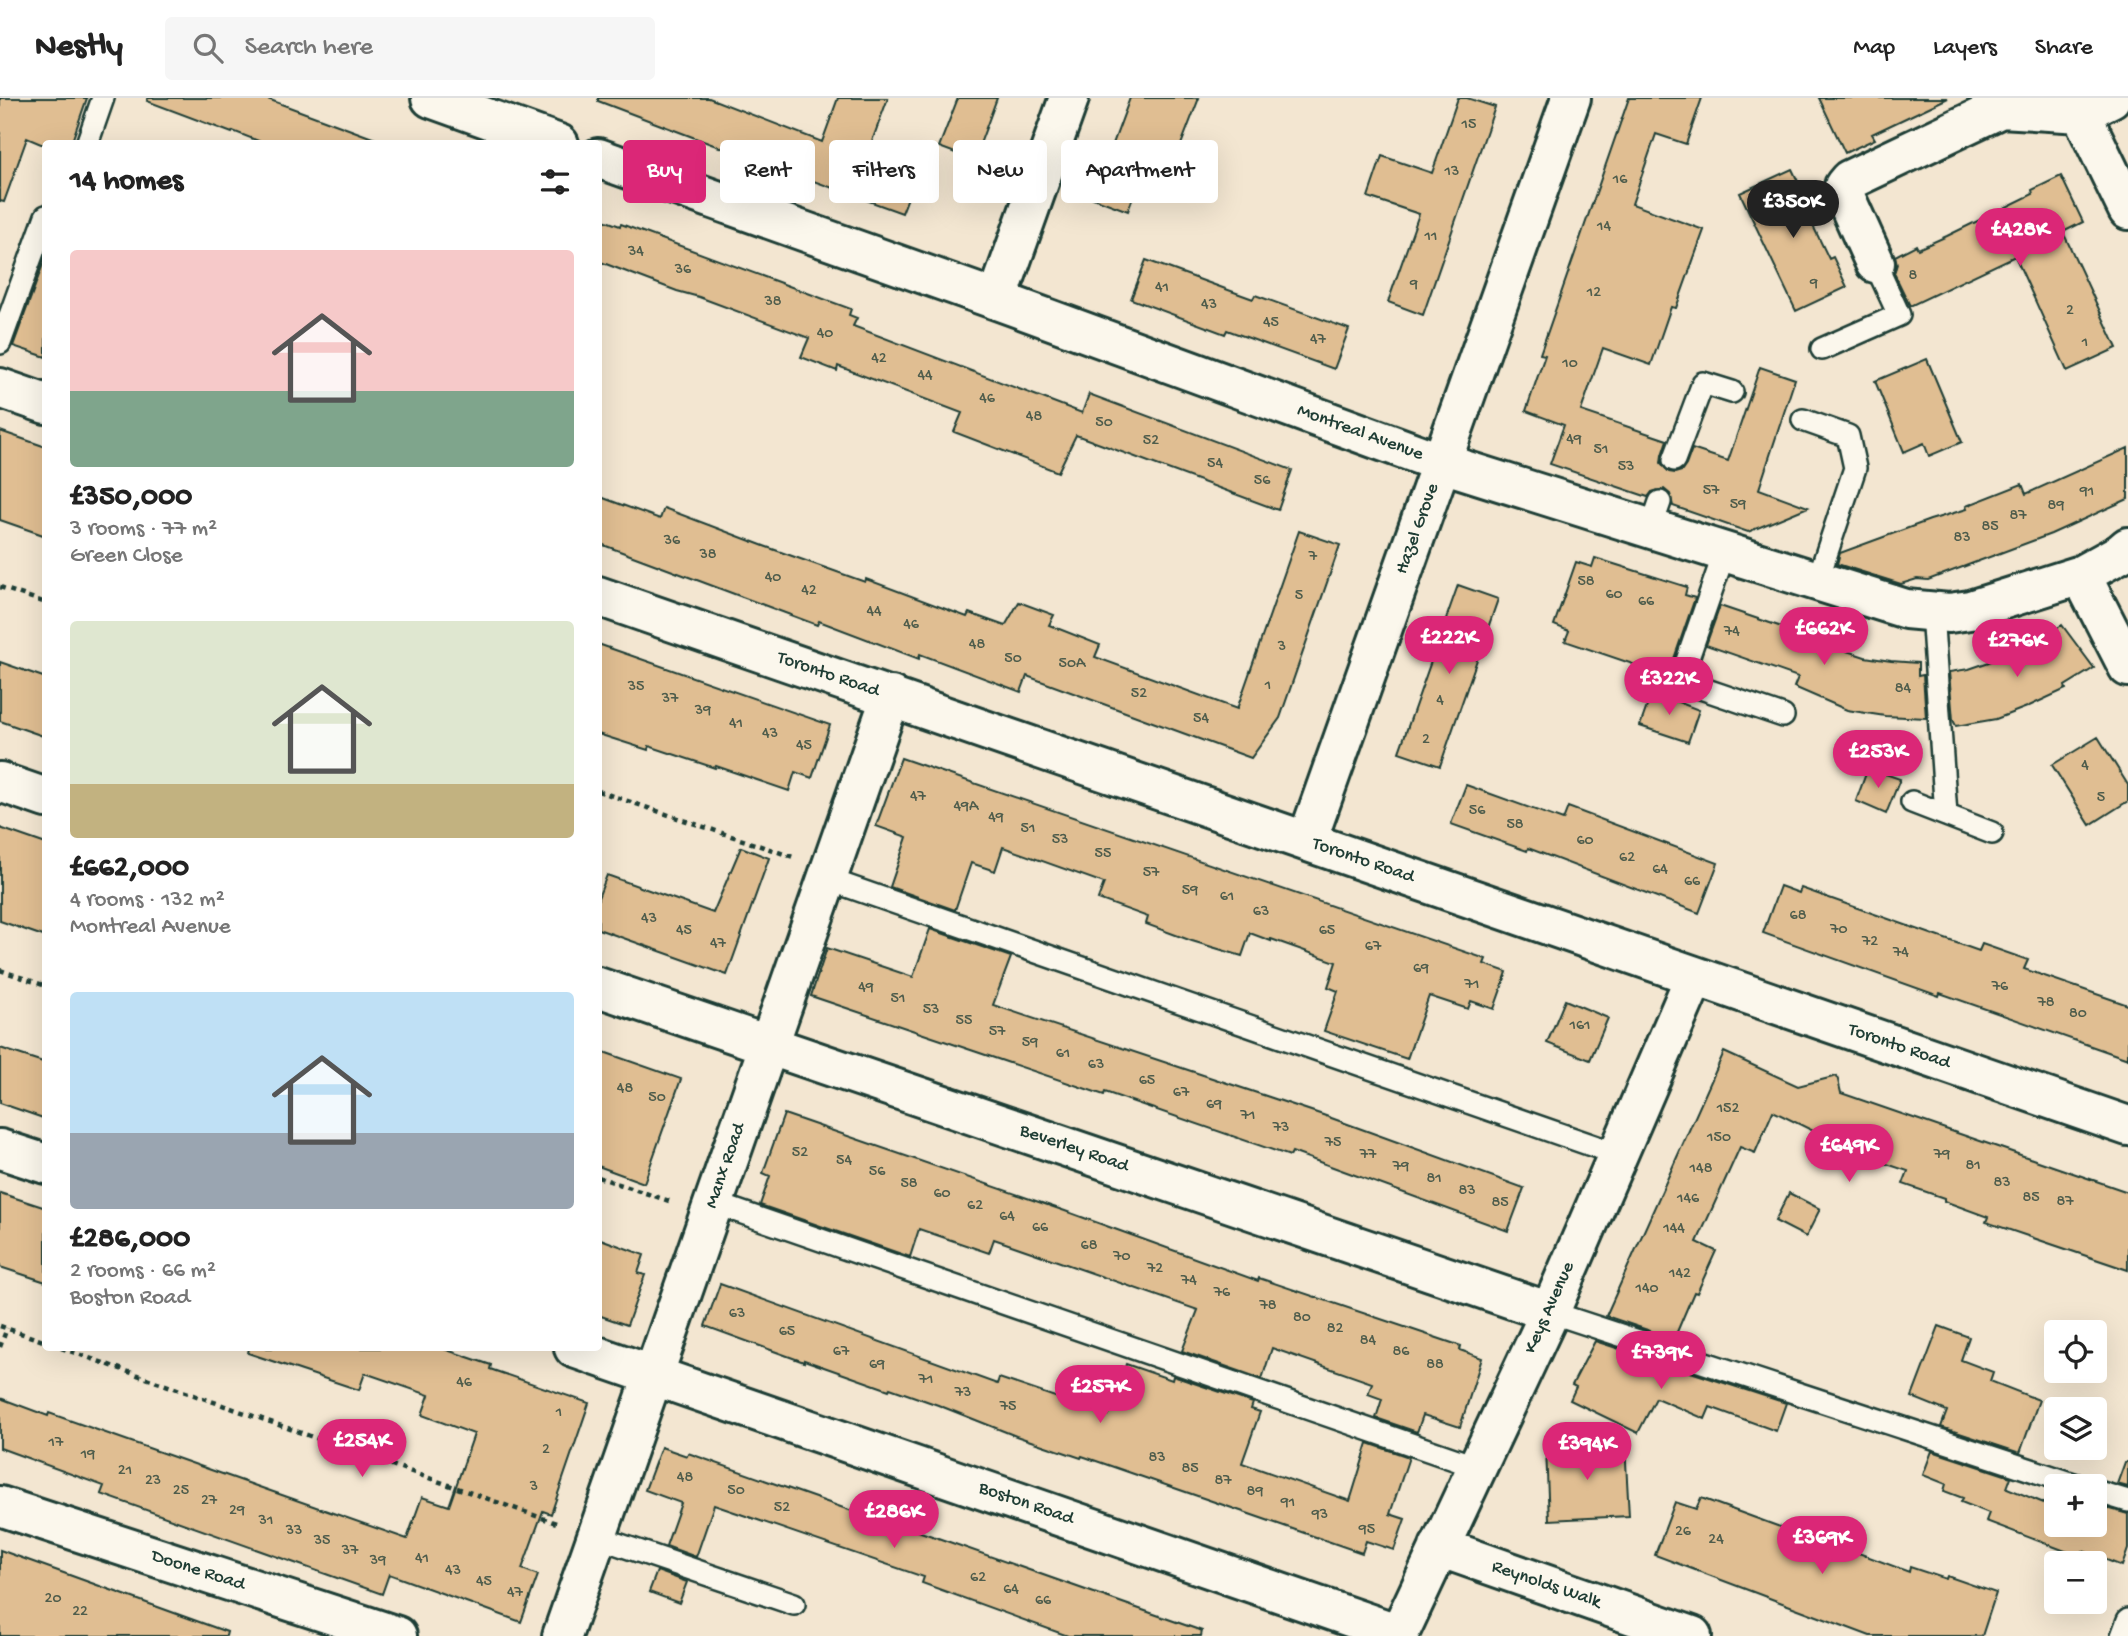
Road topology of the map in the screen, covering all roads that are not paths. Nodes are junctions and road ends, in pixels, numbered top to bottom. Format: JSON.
{"nodes":[{"id":1,"x":103,"y":98,"type":"edge"},
{"id":2,"x":431,"y":98,"type":"edge"},
{"id":3,"x":1069,"y":98,"type":"edge"},
{"id":4,"x":1571,"y":98,"type":"edge"},
{"id":5,"x":2096,"y":106,"type":"edge"},
{"id":6,"x":88,"y":140,"type":"edge"},
{"id":7,"x":548,"y":140,"type":"edge"},
{"id":8,"x":602,"y":159,"type":"edge"},
{"id":9,"x":2128,"y":210,"type":"edge"},
{"id":10,"x":42,"y":227,"type":"edge"},
{"id":11,"x":1875,"y":263,"type":"joint"},
{"id":12,"x":997,"y":300,"type":"junction"},
{"id":13,"x":0,"y":343,"type":"edge"},
{"id":14,"x":1822,"y":349,"type":"dead end"},
{"id":15,"x":0,"y":388,"type":"edge"},
{"id":16,"x":1732,"y":393,"type":"dead end"},
{"id":17,"x":42,"y":403,"type":"edge"},
{"id":18,"x":1803,"y":420,"type":"dead end"},
{"id":19,"x":1674,"y":460,"type":"dead end"},
{"id":20,"x":1442,"y":463,"type":"junction"},
{"id":21,"x":2128,"y":547,"type":"edge"},
{"id":22,"x":1725,"y":551,"type":"junction"},
{"id":23,"x":2081,"y":575,"type":"junction"},
{"id":24,"x":1818,"y":579,"type":"junction"},
{"id":25,"x":602,"y":597,"type":"edge"},
{"id":26,"x":1932,"y":612,"type":"junction"},
{"id":27,"x":2128,"y":667,"type":"edge"},
{"id":28,"x":891,"y":696,"type":"junction"},
{"id":29,"x":1783,"y":716,"type":"dead end"},
{"id":30,"x":0,"y":782,"type":"edge"},
{"id":31,"x":42,"y":797,"type":"edge"},
{"id":32,"x":1912,"y":802,"type":"dead end"},
{"id":33,"x":1946,"y":815,"type":"junction"},
{"id":34,"x":1992,"y":833,"type":"dead end"},
{"id":35,"x":1307,"y":841,"type":"junction"},
{"id":36,"x":828,"y":874,"type":"junction"},
{"id":37,"x":1695,"y":976,"type":"junction"},
{"id":38,"x":602,"y":988,"type":"edge"},
{"id":39,"x":769,"y":1045,"type":"junction"},
{"id":40,"x":2128,"y":1126,"type":"edge"},
{"id":41,"x":0,"y":1149,"type":"edge"},
{"id":42,"x":1617,"y":1154,"type":"junction"},
{"id":43,"x":42,"y":1163,"type":"edge"},
{"id":44,"x":712,"y":1209,"type":"junction"},
{"id":45,"x":1550,"y":1312,"type":"junction"},
{"id":46,"x":583,"y":1351,"type":"edge"},
{"id":47,"x":653,"y":1375,"type":"junction"},
{"id":48,"x":1477,"y":1467,"type":"junction"},
{"id":49,"x":2044,"y":1474,"type":"edge"},
{"id":50,"x":2107,"y":1494,"type":"edge"},
{"id":51,"x":2128,"y":1502,"type":"edge"},
{"id":52,"x":0,"y":1506,"type":"edge"},
{"id":53,"x":597,"y":1537,"type":"junction"},
{"id":54,"x":1439,"y":1547,"type":"junction"},
{"id":55,"x":794,"y":1604,"type":"dead end"},
{"id":56,"x":2128,"y":1620,"type":"edge"},
{"id":57,"x":1399,"y":1635,"type":"edge"},
{"id":58,"x":397,"y":1636,"type":"edge"},
{"id":59,"x":562,"y":1636,"type":"edge"},
{"id":60,"x":1690,"y":1636,"type":"edge"},
{"id":61,"x":2122,"y":1636,"type":"edge"}],
"edges":[{"from":1,"to":6,"type":"lane"},
{"from":2,"to":7,"type":"street"},
{"from":3,"to":12,"type":"street"},
{"from":4,"to":20,"type":"street","name":"Hazel Grove"},
{"from":5,"to":9,"type":"street"},
{"from":5,"to":11,"type":"street"},
{"from":8,"to":12,"type":"street","name":"Montreal Avenue"},
{"from":10,"to":13,"type":"lane"},
{"from":11,"to":14,"type":"lane"},
{"from":12,"to":20,"type":"street","name":"Montreal Avenue"},
{"from":15,"to":17,"type":"street"},
{"from":16,"to":19,"type":"lane"},
{"from":18,"to":24,"type":"lane"},
{"from":20,"to":22,"type":"street","name":"Montreal Avenue"},
{"from":20,"to":35,"type":"street","name":"Hazel Grove"},
{"from":21,"to":23,"type":"street","name":"Montreal Avenue"},
{"from":22,"to":24,"type":"street","name":"Montreal Avenue"},
{"from":22,"to":29,"type":"lane"},
{"from":23,"to":26,"type":"street","name":"Montreal Avenue"},
{"from":23,"to":27,"type":"street"},
{"from":24,"to":26,"type":"street","name":"Montreal Avenue"},
{"from":25,"to":28,"type":"street","name":"Toronto Road"},
{"from":26,"to":33,"type":"lane"},
{"from":28,"to":35,"type":"street","name":"Toronto Road"},
{"from":28,"to":36,"type":"street","name":"Manx Road"},
{"from":30,"to":31,"type":"street"},
{"from":32,"to":33,"type":"lane"},
{"from":33,"to":34,"type":"lane"},
{"from":35,"to":37,"type":"street","name":"Toronto Road"},
{"from":36,"to":39,"type":"street","name":"Manx Road"},
{"from":36,"to":42,"type":"lane"},
{"from":37,"to":40,"type":"street","name":"Toronto Road"},
{"from":37,"to":42,"type":"street","name":"Keys Avenue"},
{"from":38,"to":39,"type":"street","name":"Beverley Road"},
{"from":39,"to":44,"type":"street","name":"Manx Road"},
{"from":39,"to":45,"type":"street","name":"Beverley Road"},
{"from":41,"to":43,"type":"street"},
{"from":42,"to":45,"type":"street","name":"Keys Avenue"},
{"from":44,"to":47,"type":"street","name":"Manx Road"},
{"from":44,"to":48,"type":"lane"},
{"from":45,"to":48,"type":"street","name":"Keys Avenue"},
{"from":45,"to":49,"type":"lane"},
{"from":46,"to":47,"type":"street","name":"Boston Road"},
{"from":47,"to":53,"type":"street","name":"Manx Road"},
{"from":47,"to":57,"type":"street","name":"Boston Road"},
{"from":48,"to":54,"type":"street","name":"Keys Avenue"},
{"from":50,"to":51,"type":"lane"},
{"from":52,"to":58,"type":"street","name":"Doone Road"},
{"from":53,"to":55,"type":"lane"},
{"from":53,"to":59,"type":"street","name":"Manx Road"},
{"from":54,"to":57,"type":"street","name":"Keys Avenue"},
{"from":54,"to":60,"type":"street","name":"Reynolds Walk"},
{"from":56,"to":61,"type":"lane"}]}
